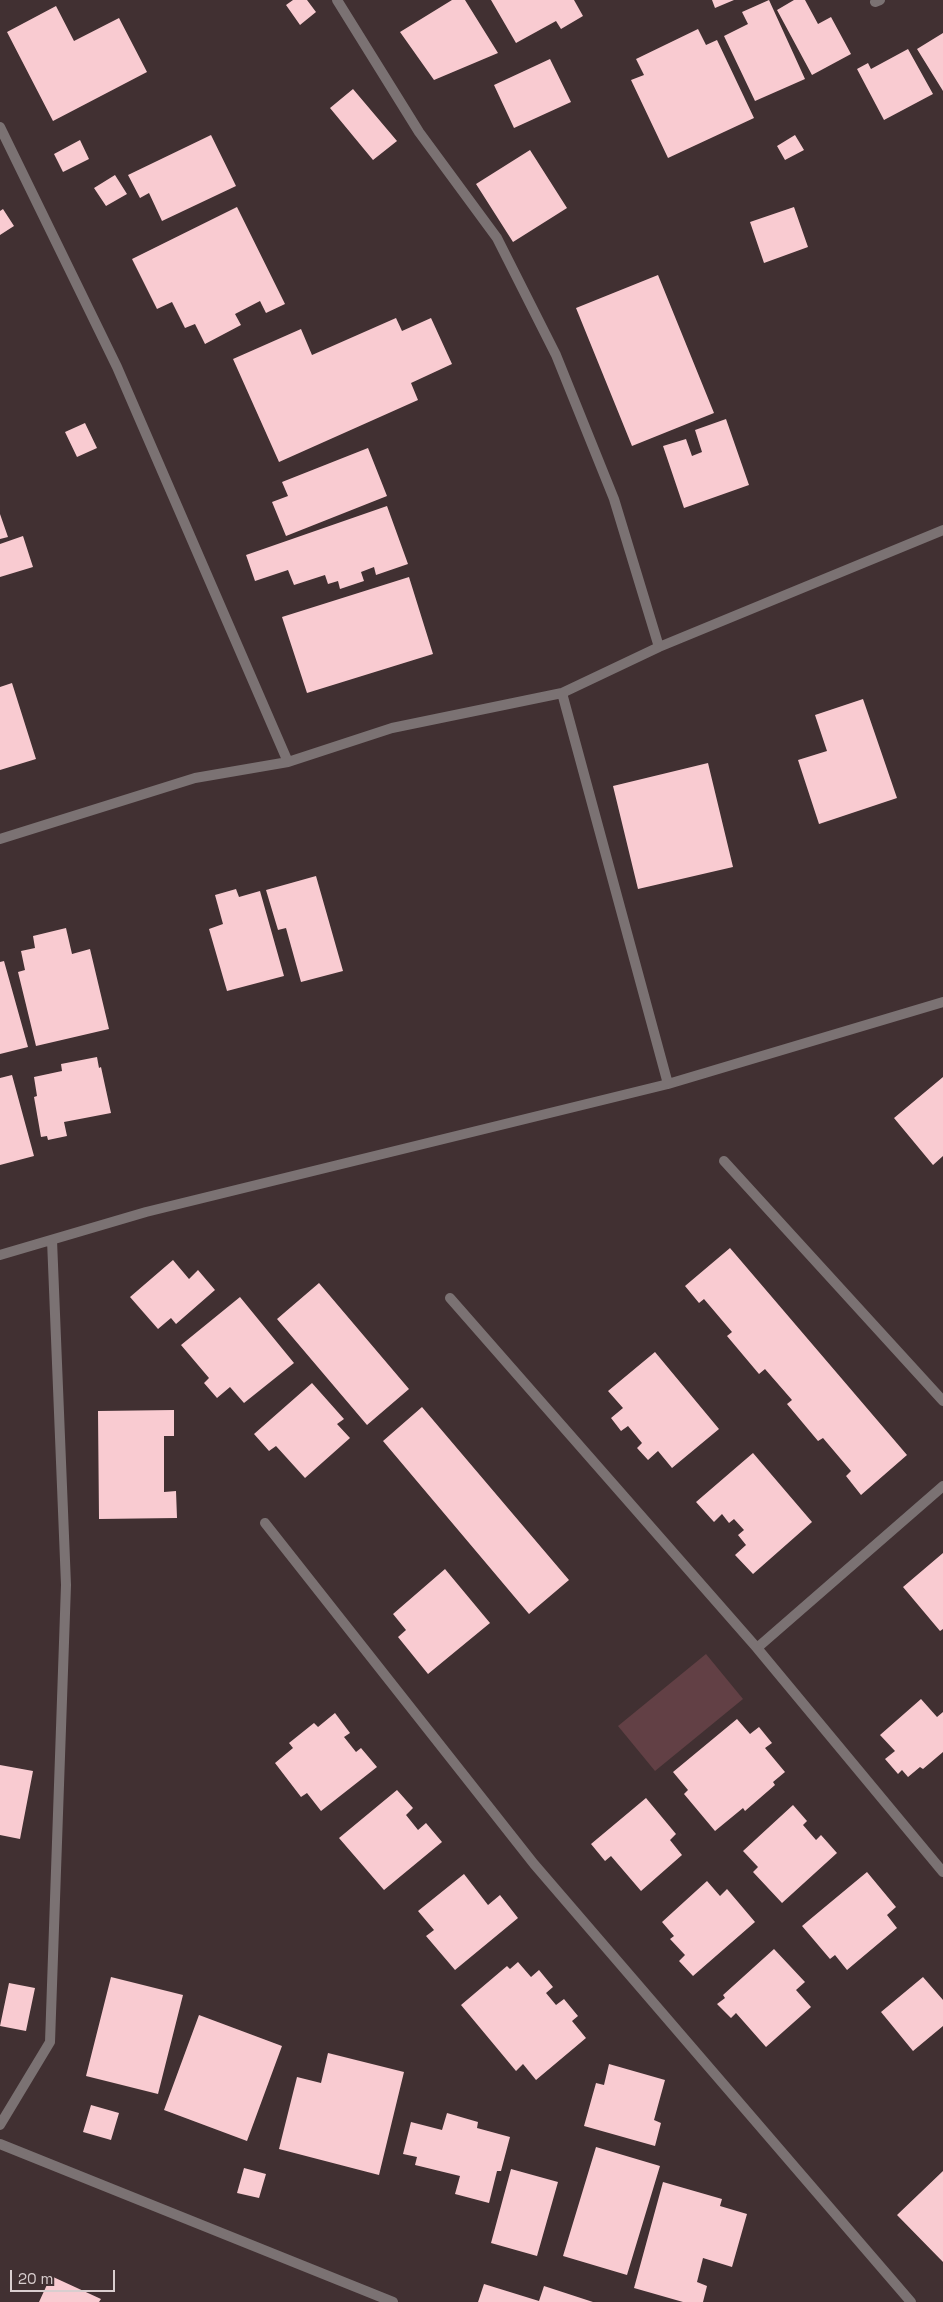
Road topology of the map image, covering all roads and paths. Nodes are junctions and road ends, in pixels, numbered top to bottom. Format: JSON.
{"nodes":[{"id":1,"x":337,"y":0,"type":"edge"},
{"id":2,"x":0,"y":127,"type":"edge"},
{"id":3,"x":943,"y":530,"type":"edge"},
{"id":4,"x":659,"y":647,"type":"junction"},
{"id":5,"x":562,"y":693,"type":"junction"},
{"id":6,"x":288,"y":762,"type":"junction"},
{"id":7,"x":0,"y":839,"type":"edge"},
{"id":8,"x":943,"y":1002,"type":"edge"},
{"id":9,"x":668,"y":1084,"type":"junction"},
{"id":10,"x":724,"y":1161,"type":"dead end"},
{"id":11,"x":52,"y":1240,"type":"junction"},
{"id":12,"x":0,"y":1255,"type":"edge"},
{"id":13,"x":450,"y":1298,"type":"dead end"},
{"id":14,"x":943,"y":1401,"type":"edge"},
{"id":15,"x":943,"y":1486,"type":"edge"},
{"id":16,"x":265,"y":1523,"type":"dead end"},
{"id":17,"x":757,"y":1648,"type":"junction"},
{"id":18,"x":943,"y":1872,"type":"edge"},
{"id":19,"x":0,"y":2125,"type":"edge"},
{"id":20,"x":0,"y":2144,"type":"edge"},
{"id":21,"x":393,"y":2302,"type":"edge"},
{"id":22,"x":911,"y":2302,"type":"edge"}],
"edges":[{"from":1,"to":4,"type":"street"},
{"from":2,"to":6,"type":"street"},
{"from":3,"to":4,"type":"street"},
{"from":4,"to":5,"type":"street"},
{"from":5,"to":6,"type":"street"},
{"from":5,"to":9,"type":"street"},
{"from":6,"to":7,"type":"street"},
{"from":8,"to":9,"type":"street"},
{"from":9,"to":11,"type":"street"},
{"from":10,"to":14,"type":"street"},
{"from":11,"to":12,"type":"street"},
{"from":11,"to":19,"type":"street"},
{"from":13,"to":17,"type":"street"},
{"from":15,"to":17,"type":"street"},
{"from":16,"to":22,"type":"street"},
{"from":17,"to":18,"type":"street"},
{"from":20,"to":21,"type":"street"}]}
